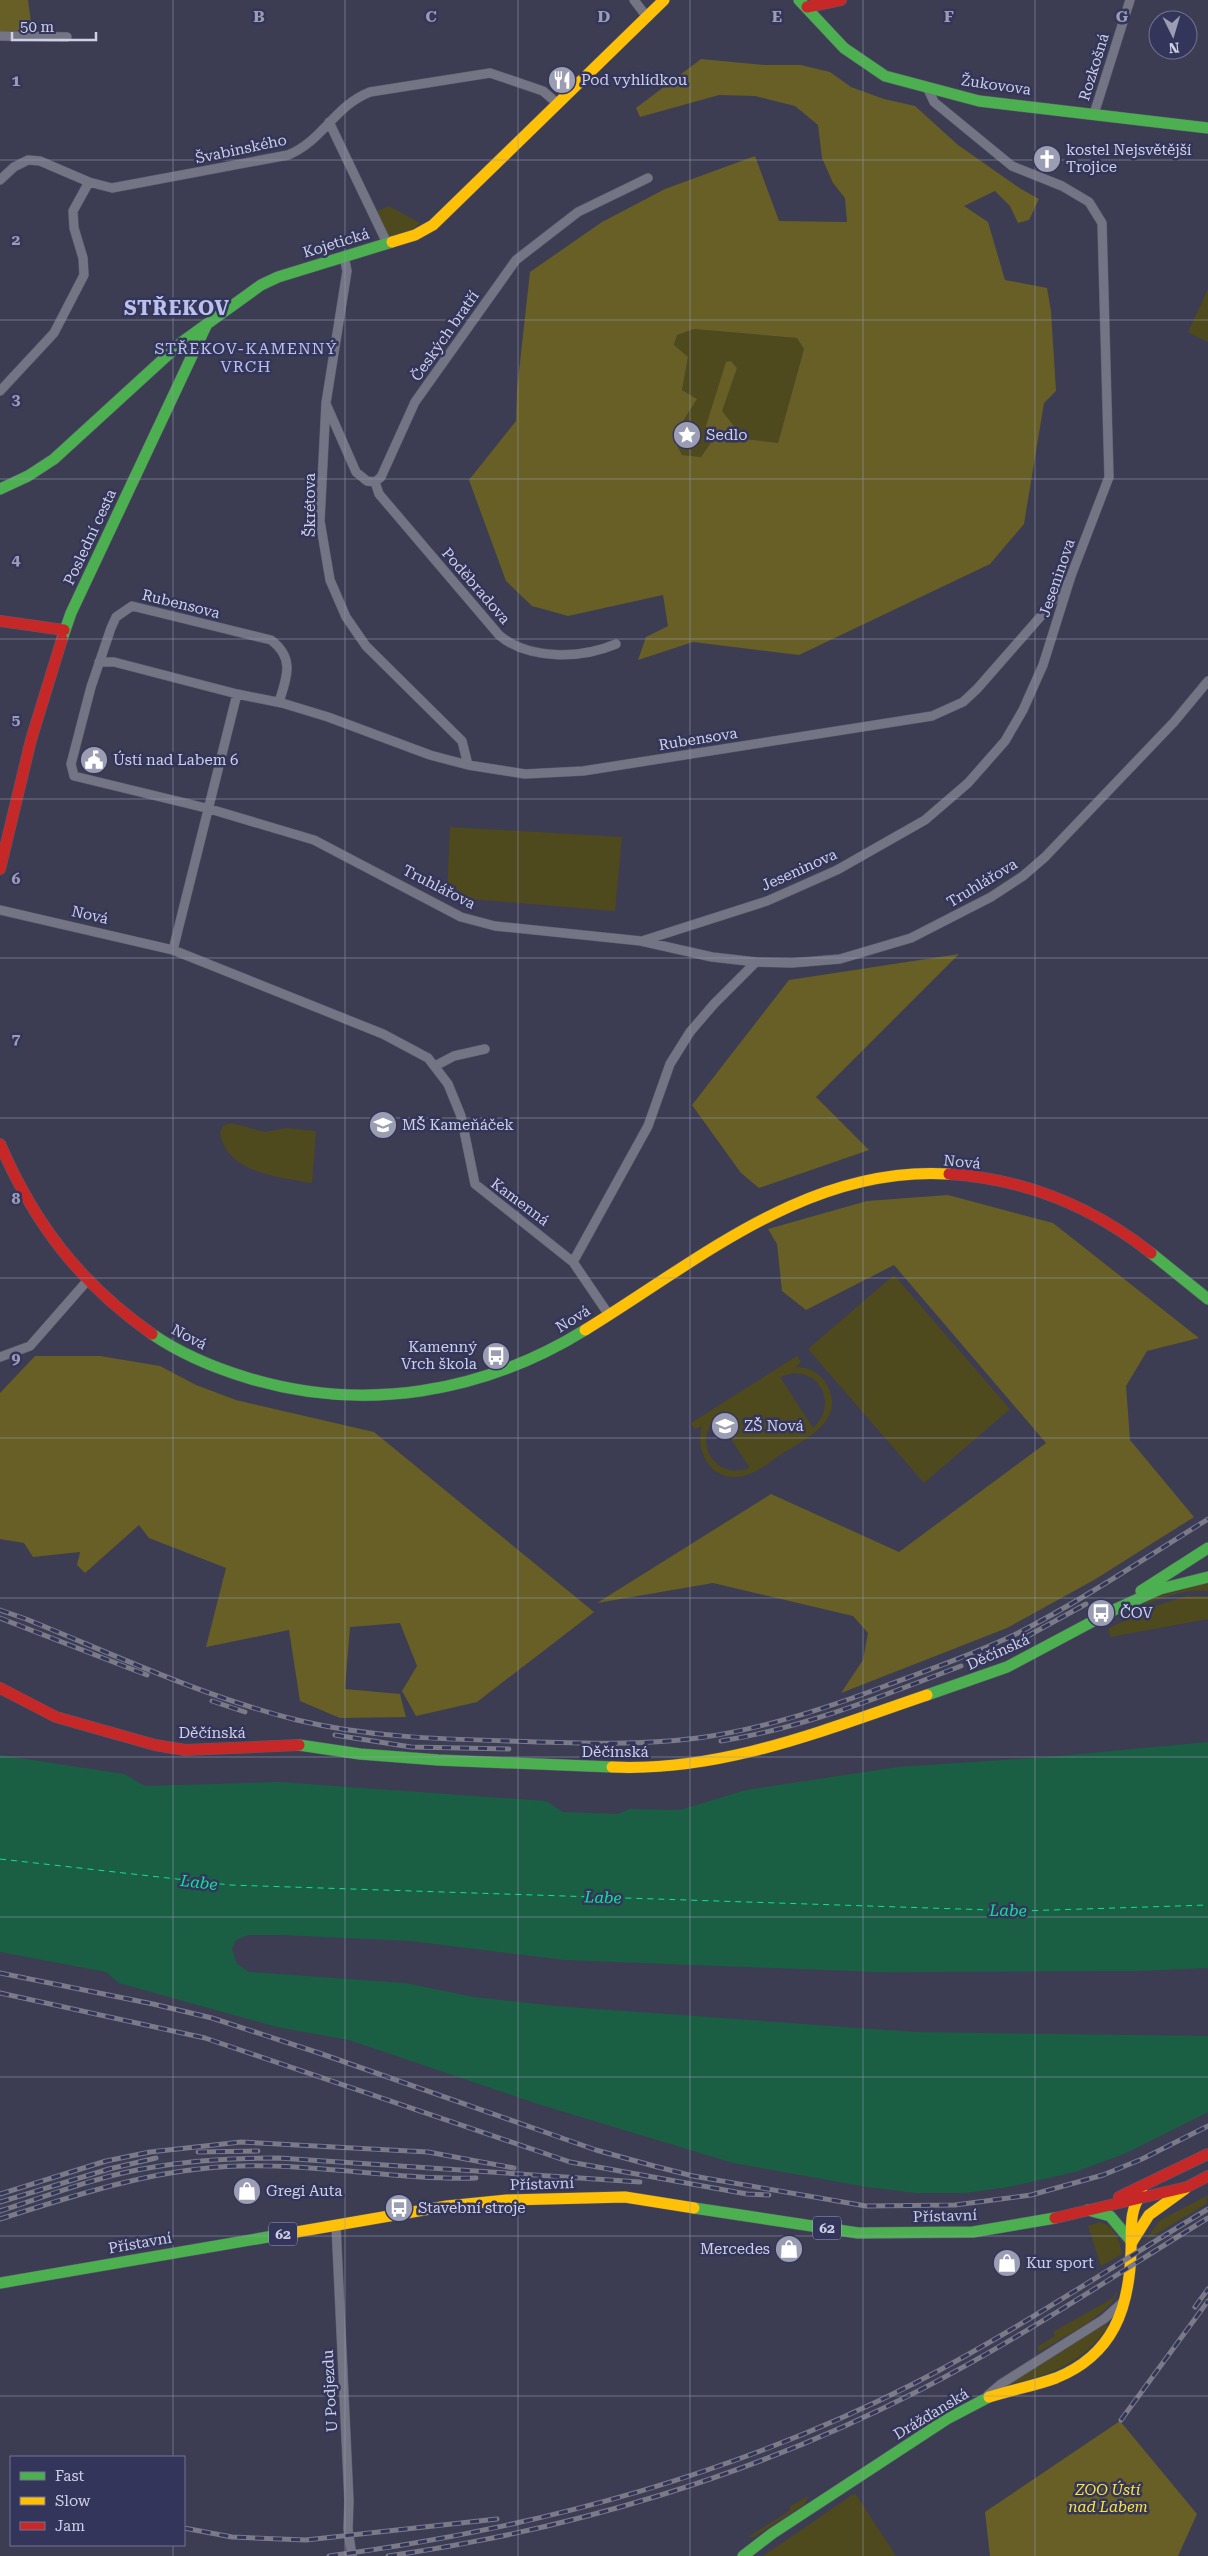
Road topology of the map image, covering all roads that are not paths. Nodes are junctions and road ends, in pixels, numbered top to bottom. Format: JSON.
{"nodes":[{"id":1,"x":634,"y":0,"type":"edge"},
{"id":2,"x":664,"y":0,"type":"edge"},
{"id":3,"x":841,"y":0,"type":"edge"},
{"id":4,"x":1130,"y":0,"type":"edge"},
{"id":5,"x":803,"y":3,"type":"edge"},
{"id":6,"x":647,"y":17,"type":"junction"},
{"id":7,"x":0,"y":36,"type":"edge"},
{"id":8,"x":67,"y":37,"type":"dead end"},
{"id":9,"x":927,"y":87,"type":"junction"},
{"id":10,"x":558,"y":104,"type":"junction"},
{"id":11,"x":1094,"y":114,"type":"junction"},
{"id":12,"x":329,"y":122,"type":"junction"},
{"id":13,"x":1208,"y":128,"type":"edge"},
{"id":14,"x":648,"y":178,"type":"dead end"},
{"id":15,"x":0,"y":180,"type":"edge"},
{"id":16,"x":88,"y":182,"type":"junction"},
{"id":17,"x":387,"y":243,"type":"junction"},
{"id":18,"x":344,"y":256,"type":"junction"},
{"id":19,"x":208,"y":323,"type":"junction"},
{"id":20,"x":0,"y":391,"type":"edge"},
{"id":21,"x":326,"y":403,"type":"junction"},
{"id":22,"x":375,"y":482,"type":"junction"},
{"id":23,"x":0,"y":489,"type":"edge"},
{"id":24,"x":1071,"y":576,"type":"junction"},
{"id":25,"x":0,"y":621,"type":"edge"},
{"id":26,"x":64,"y":630,"type":"junction"},
{"id":27,"x":616,"y":644,"type":"dead end"},
{"id":28,"x":99,"y":662,"type":"junction"},
{"id":29,"x":1208,"y":681,"type":"edge"},
{"id":30,"x":237,"y":694,"type":"junction"},
{"id":31,"x":279,"y":702,"type":"junction"},
{"id":32,"x":468,"y":765,"type":"junction"},
{"id":33,"x":210,"y":809,"type":"junction"},
{"id":34,"x":0,"y":869,"type":"edge"},
{"id":35,"x":0,"y":910,"type":"edge"},
{"id":36,"x":641,"y":941,"type":"junction"},
{"id":37,"x":173,"y":950,"type":"junction"},
{"id":38,"x":756,"y":962,"type":"junction"},
{"id":39,"x":485,"y":1049,"type":"dead end"},
{"id":40,"x":436,"y":1066,"type":"junction"},
{"id":41,"x":0,"y":1144,"type":"edge"},
{"id":42,"x":573,"y":1262,"type":"junction"},
{"id":43,"x":87,"y":1281,"type":"junction"},
{"id":44,"x":1208,"y":1299,"type":"edge"},
{"id":45,"x":609,"y":1314,"type":"junction"},
{"id":46,"x":0,"y":1357,"type":"edge"},
{"id":47,"x":1207,"y":1549,"type":"edge"},
{"id":48,"x":1208,"y":1577,"type":"edge"},
{"id":49,"x":1116,"y":1609,"type":"junction"},
{"id":50,"x":0,"y":1688,"type":"edge"},
{"id":51,"x":1208,"y":2154,"type":"edge"},
{"id":52,"x":1208,"y":2176,"type":"edge"},
{"id":53,"x":1151,"y":2183,"type":"junction"},
{"id":54,"x":1187,"y":2187,"type":"junction"},
{"id":55,"x":1135,"y":2200,"type":"junction"},
{"id":56,"x":1088,"y":2210,"type":"junction"},
{"id":57,"x":336,"y":2226,"type":"junction"},
{"id":58,"x":1132,"y":2242,"type":"junction"},
{"id":59,"x":0,"y":2282,"type":"edge"},
{"id":60,"x":1127,"y":2298,"type":"junction"},
{"id":61,"x":983,"y":2400,"type":"junction"},
{"id":62,"x":352,"y":2556,"type":"edge"},
{"id":63,"x":743,"y":2556,"type":"edge"}],
"edges":[{"from":1,"to":6,"type":"street"},
{"from":2,"to":6,"type":"street","name":"Kojetická"},
{"from":3,"to":5,"type":"street"},
{"from":4,"to":11,"type":"street","name":"Rozkošná"},
{"from":5,"to":9,"type":"street","name":"Žukovova"},
{"from":6,"to":10,"type":"street","name":"Kojetická"},
{"from":7,"to":8,"type":"street"},
{"from":9,"to":11,"type":"street","name":"Žukovova"},
{"from":9,"to":24,"type":"street","name":"Jeseninova"},
{"from":10,"to":12,"type":"street","name":"Švabinského"},
{"from":10,"to":17,"type":"street","name":"Kojetická"},
{"from":11,"to":13,"type":"street","name":"Žukovova"},
{"from":12,"to":16,"type":"street","name":"Švabinského"},
{"from":12,"to":17,"type":"street"},
{"from":14,"to":22,"type":"street","name":"Českých bratří"},
{"from":15,"to":16,"type":"street","name":"Švabinského"},
{"from":16,"to":20,"type":"street"},
{"from":17,"to":18,"type":"street","name":"Kojetická"},
{"from":18,"to":19,"type":"street","name":"Kojetická"},
{"from":18,"to":21,"type":"street","name":"Škrétova"},
{"from":19,"to":23,"type":"street","name":"Kojetická"},
{"from":19,"to":26,"type":"street","name":"Poslední cesta"},
{"from":21,"to":22,"type":"street"},
{"from":21,"to":32,"type":"street","name":"Škrétova"},
{"from":22,"to":27,"type":"street","name":"Poděbradova"},
{"from":24,"to":32,"type":"street","name":"Rubensova"},
{"from":24,"to":36,"type":"street","name":"Jeseninova"},
{"from":25,"to":26,"type":"street"},
{"from":26,"to":34,"type":"street","name":"Poslední cesta"},
{"from":28,"to":30,"type":"street","name":"Rubensova"},
{"from":28,"to":31,"type":"street","name":"Rubensova"},
{"from":28,"to":33,"type":"street","name":"Truhlářova"},
{"from":29,"to":38,"type":"street","name":"Truhlářova"},
{"from":30,"to":31,"type":"street","name":"Rubensova"},
{"from":30,"to":33,"type":"street"},
{"from":31,"to":32,"type":"street","name":"Rubensova"},
{"from":33,"to":36,"type":"street","name":"Truhlářova"},
{"from":33,"to":37,"type":"street"},
{"from":35,"to":37,"type":"street","name":"Nová"},
{"from":36,"to":38,"type":"street","name":"Truhlářova"},
{"from":37,"to":40,"type":"street","name":"Kamenná"},
{"from":38,"to":42,"type":"street"},
{"from":39,"to":40,"type":"street"},
{"from":40,"to":42,"type":"street","name":"Kamenná"},
{"from":41,"to":43,"type":"street","name":"Nová"},
{"from":42,"to":45,"type":"street","name":"Kamenná"},
{"from":43,"to":45,"type":"street","name":"Nová"},
{"from":43,"to":46,"type":"street"},
{"from":44,"to":45,"type":"street","name":"Nová"},
{"from":47,"to":49,"type":"street"},
{"from":48,"to":49,"type":"street","name":"Děčínská"},
{"from":49,"to":50,"type":"street","name":"Děčínská"},
{"from":51,"to":53,"type":"street","name":"Přístavní","number":"62"},
{"from":52,"to":54,"type":"street","name":"Přístavní","number":"62"},
{"from":53,"to":55,"type":"street"},
{"from":53,"to":56,"type":"street","name":"Přístavní","number":"62"},
{"from":54,"to":55,"type":"street","name":"Přístavní","number":"62"},
{"from":54,"to":58,"type":"street"},
{"from":55,"to":56,"type":"street","name":"Přístavní","number":"62"},
{"from":55,"to":58,"type":"street","name":"Drážďanská"},
{"from":56,"to":57,"type":"street","name":"Přístavní","number":"62"},
{"from":56,"to":58,"type":"street"},
{"from":57,"to":59,"type":"street","name":"Přístavní","number":"62"},
{"from":57,"to":62,"type":"street","name":"U Podjezdu"},
{"from":58,"to":60,"type":"street","name":"Drážďanská"},
{"from":60,"to":61,"type":"street"},
{"from":60,"to":61,"type":"street","name":"Drážďanská"},
{"from":61,"to":63,"type":"street","name":"Drážďanská"}]}
